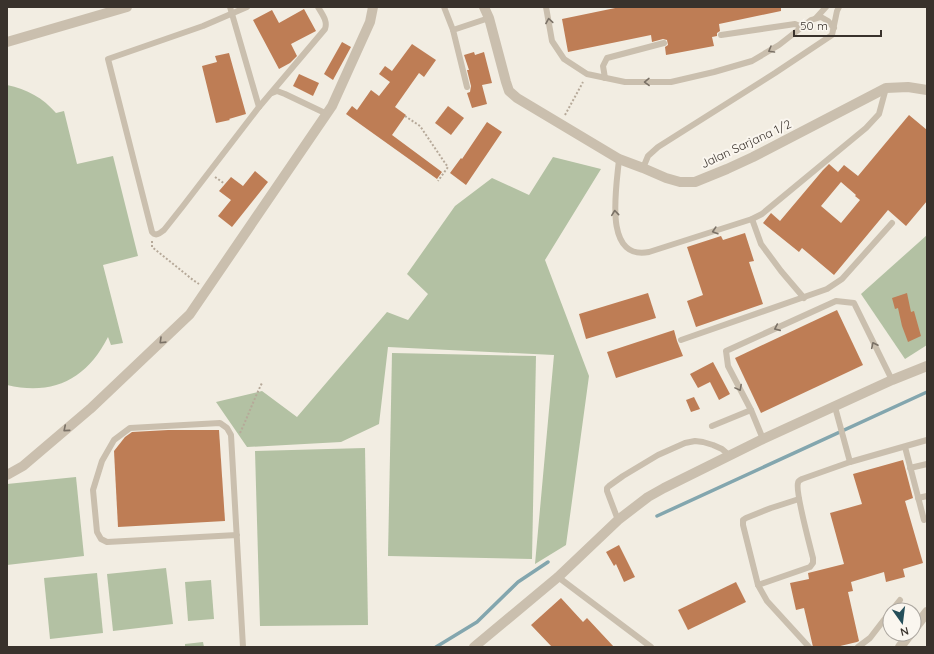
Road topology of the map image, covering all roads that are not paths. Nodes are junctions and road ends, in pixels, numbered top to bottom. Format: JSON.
{"nodes":[{"id":1,"x":127,"y":7,"type":"edge"},
{"id":2,"x":230,"y":7,"type":"edge"},
{"id":3,"x":247,"y":7,"type":"edge"},
{"id":4,"x":318,"y":7,"type":"edge"},
{"id":5,"x":373,"y":7,"type":"edge"},
{"id":6,"x":444,"y":7,"type":"edge"},
{"id":7,"x":484,"y":7,"type":"edge"},
{"id":8,"x":546,"y":7,"type":"edge"},
{"id":9,"x":826,"y":7,"type":"edge"},
{"id":10,"x":838,"y":7,"type":"edge"},
{"id":11,"x":232,"y":14,"type":"junction"},
{"id":12,"x":489,"y":18,"type":"junction"},
{"id":13,"x":816,"y":18,"type":"junction"},
{"id":14,"x":802,"y":27,"type":"junction"},
{"id":15,"x":834,"y":28,"type":"junction"},
{"id":16,"x":453,"y":30,"type":"junction"},
{"id":17,"x":721,"y":35,"type":"dead end"},
{"id":18,"x":7,"y":42,"type":"edge"},
{"id":19,"x":664,"y":43,"type":"dead end"},
{"id":20,"x":605,"y":78,"type":"junction"},
{"id":21,"x":467,"y":87,"type":"dead end"},
{"id":22,"x":886,"y":88,"type":"junction"},
{"id":23,"x":927,"y":90,"type":"edge"},
{"id":24,"x":272,"y":93,"type":"junction"},
{"id":25,"x":259,"y":108,"type":"junction"},
{"id":26,"x":327,"y":114,"type":"junction"},
{"id":27,"x":619,"y":159,"type":"junction"},
{"id":28,"x":643,"y":168,"type":"junction"},
{"id":29,"x":752,"y":219,"type":"junction"},
{"id":30,"x":892,"y":223,"type":"dead end"},
{"id":31,"x":804,"y":298,"type":"junction"},
{"id":32,"x":681,"y":340,"type":"dead end"},
{"id":33,"x":927,"y":366,"type":"edge"},
{"id":34,"x":892,"y":380,"type":"junction"},
{"id":35,"x":835,"y":407,"type":"junction"},
{"id":36,"x":751,"y":410,"type":"junction"},
{"id":37,"x":712,"y":426,"type":"dead end"},
{"id":38,"x":763,"y":439,"type":"junction"},
{"id":39,"x":927,"y":440,"type":"edge"},
{"id":40,"x":904,"y":447,"type":"junction"},
{"id":41,"x":730,"y":456,"type":"junction"},
{"id":42,"x":850,"y":462,"type":"junction"},
{"id":43,"x":927,"y":464,"type":"edge"},
{"id":44,"x":910,"y":468,"type":"junction"},
{"id":45,"x":7,"y":475,"type":"edge"},
{"id":46,"x":927,"y":496,"type":"edge"},
{"id":47,"x":918,"y":498,"type":"junction"},
{"id":48,"x":799,"y":499,"type":"junction"},
{"id":49,"x":618,"y":520,"type":"junction"},
{"id":50,"x":924,"y":520,"type":"dead end"},
{"id":51,"x":237,"y":535,"type":"junction"},
{"id":52,"x":558,"y":577,"type":"junction"},
{"id":53,"x":758,"y":585,"type":"junction"},
{"id":54,"x":882,"y":623,"type":"edge"},
{"id":55,"x":243,"y":647,"type":"edge"},
{"id":56,"x":474,"y":647,"type":"edge"},
{"id":57,"x":651,"y":647,"type":"edge"},
{"id":58,"x":809,"y":647,"type":"edge"},
{"id":59,"x":858,"y":647,"type":"edge"}],
"edges":[{"from":1,"to":18,"type":"street"},
{"from":2,"to":11,"type":"lane"},
{"from":3,"to":11,"type":"lane"},
{"from":4,"to":24,"type":"lane"},
{"from":5,"to":26,"type":"street"},
{"from":6,"to":16,"type":"lane"},
{"from":7,"to":12,"type":"street","name":"Jalan Sarjana 1/2"},
{"from":20,"to":8,"type":"lane","one_way":true},
{"from":9,"to":13,"type":"lane"},
{"from":10,"to":15,"type":"lane"},
{"from":11,"to":25,"type":"lane"},
{"from":11,"to":25,"type":"lane"},
{"from":12,"to":16,"type":"lane"},
{"from":12,"to":27,"type":"street","name":"Jalan Sarjana 1/2"},
{"from":13,"to":14,"type":"lane"},
{"from":13,"to":15,"type":"lane"},
{"from":14,"to":17,"type":"lane"},
{"from":14,"to":20,"type":"lane","one_way":true},
{"from":15,"to":28,"type":"lane"},
{"from":16,"to":21,"type":"lane"},
{"from":19,"to":20,"type":"lane"},
{"from":22,"to":23,"type":"street","name":"Jalan Sarjana 1/2"},
{"from":22,"to":28,"type":"street","name":"Jalan Sarjana 1/2"},
{"from":22,"to":29,"type":"lane"},
{"from":24,"to":25,"type":"lane"},
{"from":24,"to":26,"type":"lane"},
{"from":26,"to":45,"type":"street","one_way":true},
{"from":27,"to":28,"type":"street","name":"Jalan Sarjana 1/2"},
{"from":29,"to":27,"type":"lane","one_way":true},
{"from":29,"to":31,"type":"lane"},
{"from":30,"to":31,"type":"lane"},
{"from":31,"to":32,"type":"lane"},
{"from":33,"to":34,"type":"street"},
{"from":34,"to":35,"type":"street"},
{"from":34,"to":36,"type":"lane","one_way":true},
{"from":35,"to":38,"type":"street"},
{"from":35,"to":42,"type":"lane"},
{"from":36,"to":37,"type":"lane"},
{"from":36,"to":38,"type":"lane"},
{"from":38,"to":41,"type":"street"},
{"from":39,"to":40,"type":"lane"},
{"from":40,"to":42,"type":"lane"},
{"from":40,"to":44,"type":"lane"},
{"from":41,"to":49,"type":"street"},
{"from":41,"to":49,"type":"lane"},
{"from":42,"to":48,"type":"lane"},
{"from":43,"to":44,"type":"lane"},
{"from":44,"to":47,"type":"lane"},
{"from":46,"to":47,"type":"lane"},
{"from":47,"to":50,"type":"lane"},
{"from":48,"to":53,"type":"lane"},
{"from":48,"to":53,"type":"lane"},
{"from":49,"to":52,"type":"street"},
{"from":51,"to":51,"type":"lane"},
{"from":51,"to":55,"type":"lane"},
{"from":52,"to":56,"type":"street"},
{"from":52,"to":57,"type":"lane"},
{"from":53,"to":58,"type":"lane"},
{"from":54,"to":59,"type":"lane"}]}
